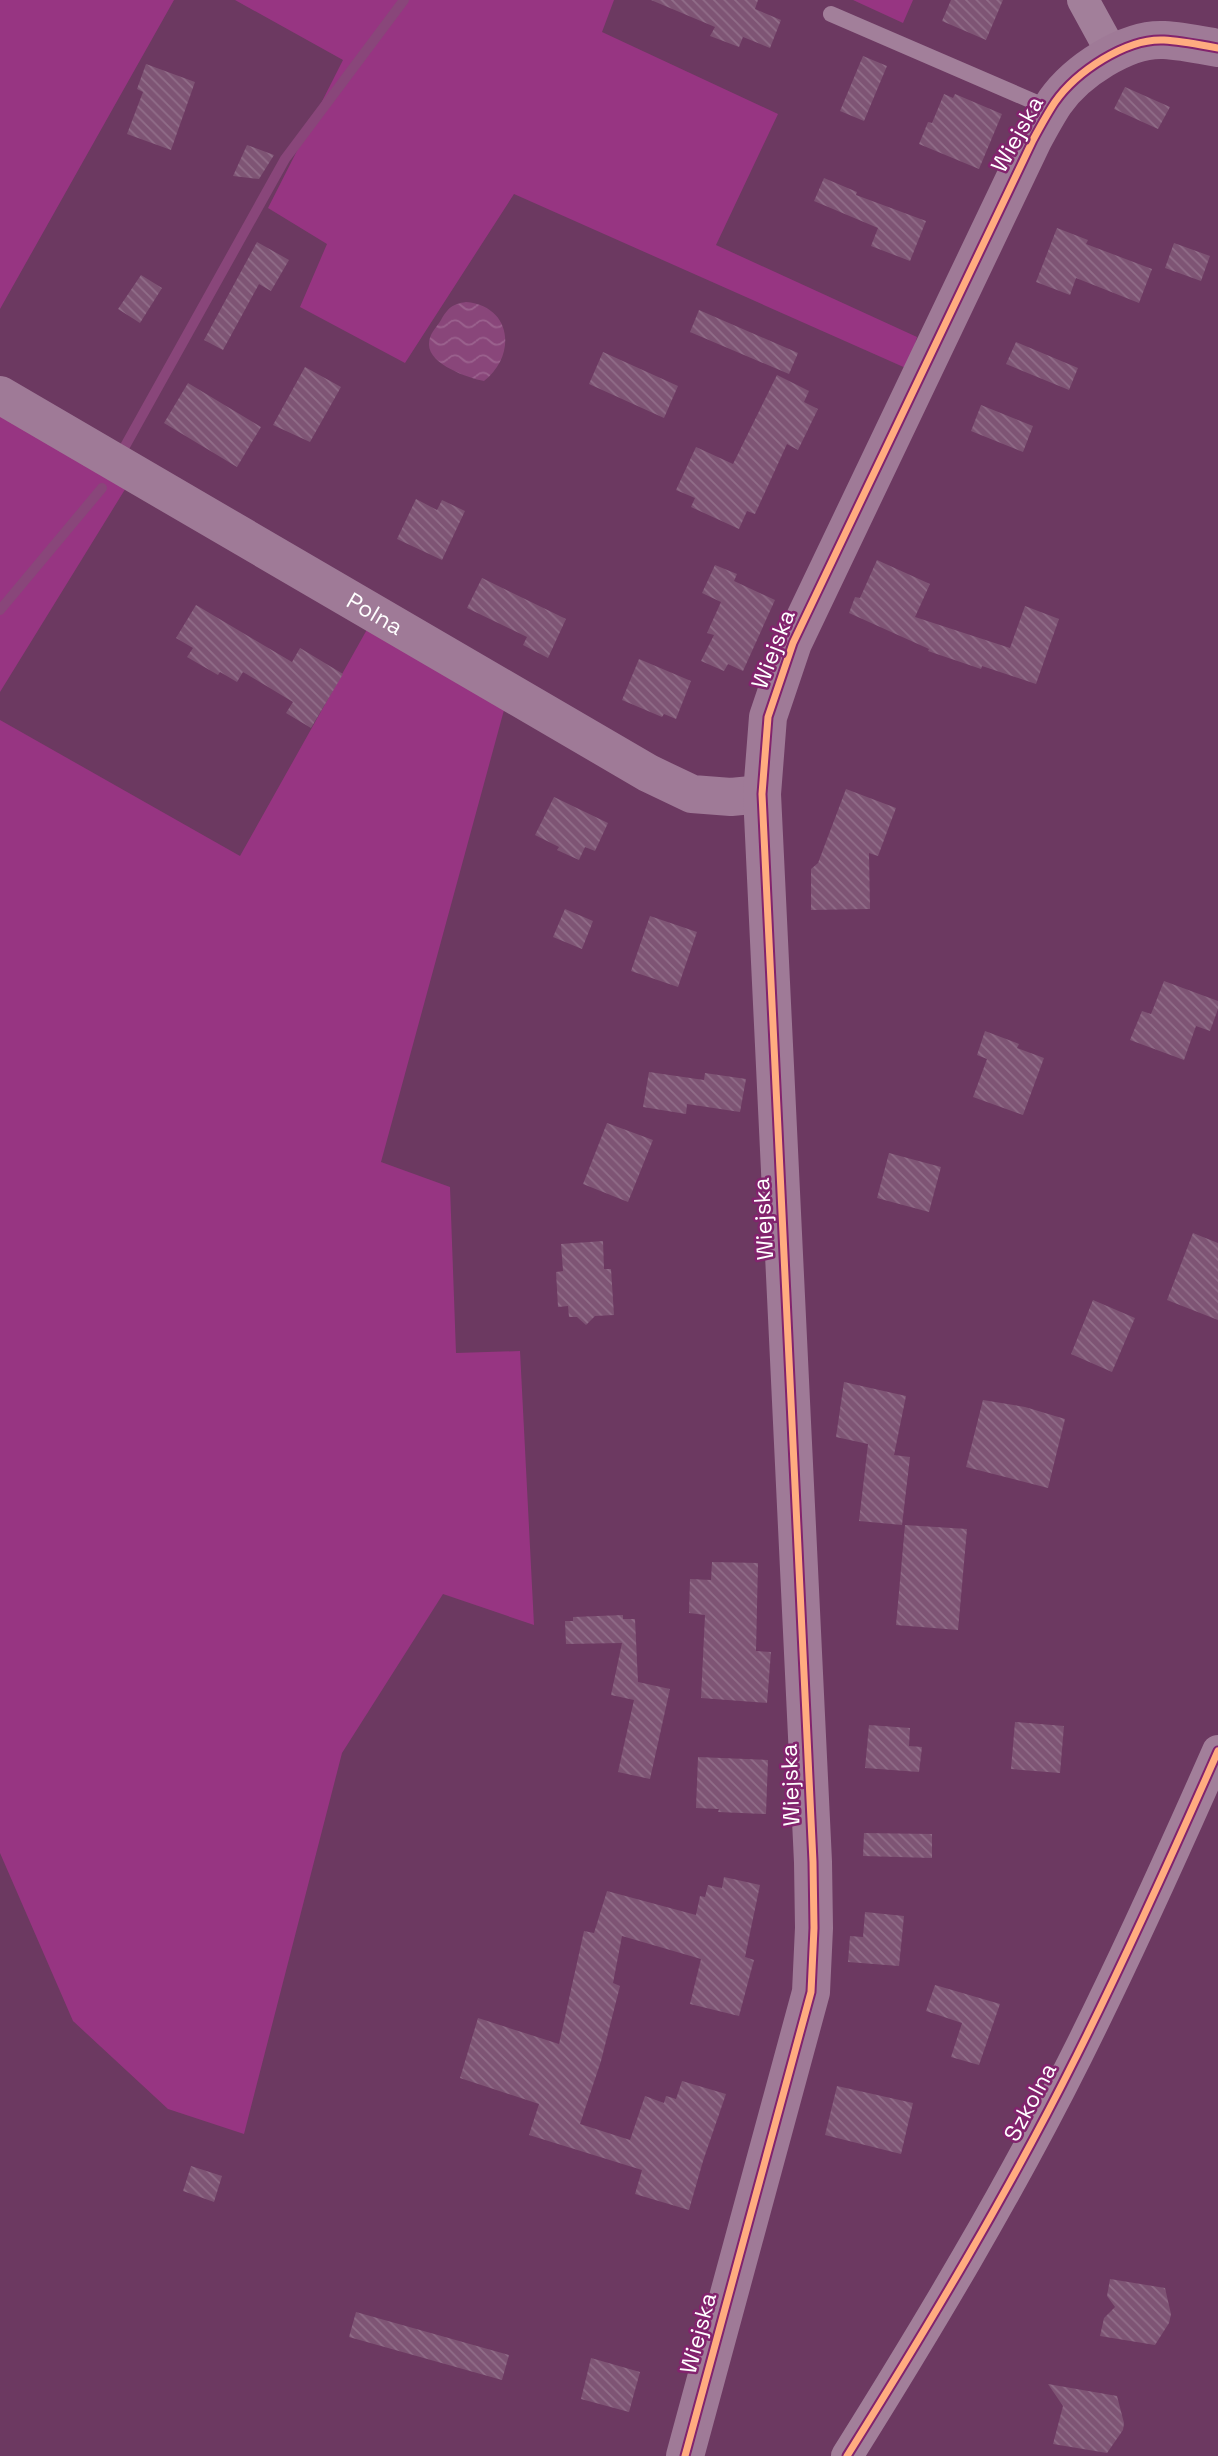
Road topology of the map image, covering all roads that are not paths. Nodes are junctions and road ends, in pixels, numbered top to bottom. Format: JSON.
{"nodes":[{"id":1,"x":1083,"y":0,"type":"edge"},
{"id":2,"x":831,"y":14,"type":"dead end"},
{"id":3,"x":1218,"y":48,"type":"edge"},
{"id":4,"x":1112,"y":53,"type":"junction"},
{"id":5,"x":1051,"y":109,"type":"junction"},
{"id":6,"x":0,"y":395,"type":"edge"},
{"id":7,"x":762,"y":793,"type":"junction"},
{"id":8,"x":1218,"y":1751,"type":"edge"},
{"id":9,"x":685,"y":2456,"type":"edge"},
{"id":10,"x":847,"y":2456,"type":"edge"}],
"edges":[{"from":1,"to":4,"type":"street"},
{"from":2,"to":5,"type":"lane"},
{"from":3,"to":4,"type":"street","name":"Wiejska"},
{"from":4,"to":5,"type":"street","name":"Wiejska"},
{"from":5,"to":7,"type":"street","name":"Wiejska"},
{"from":6,"to":7,"type":"street","name":"Polna"},
{"from":7,"to":9,"type":"street","name":"Wiejska"},
{"from":8,"to":10,"type":"street","name":"Szkolna"}]}
